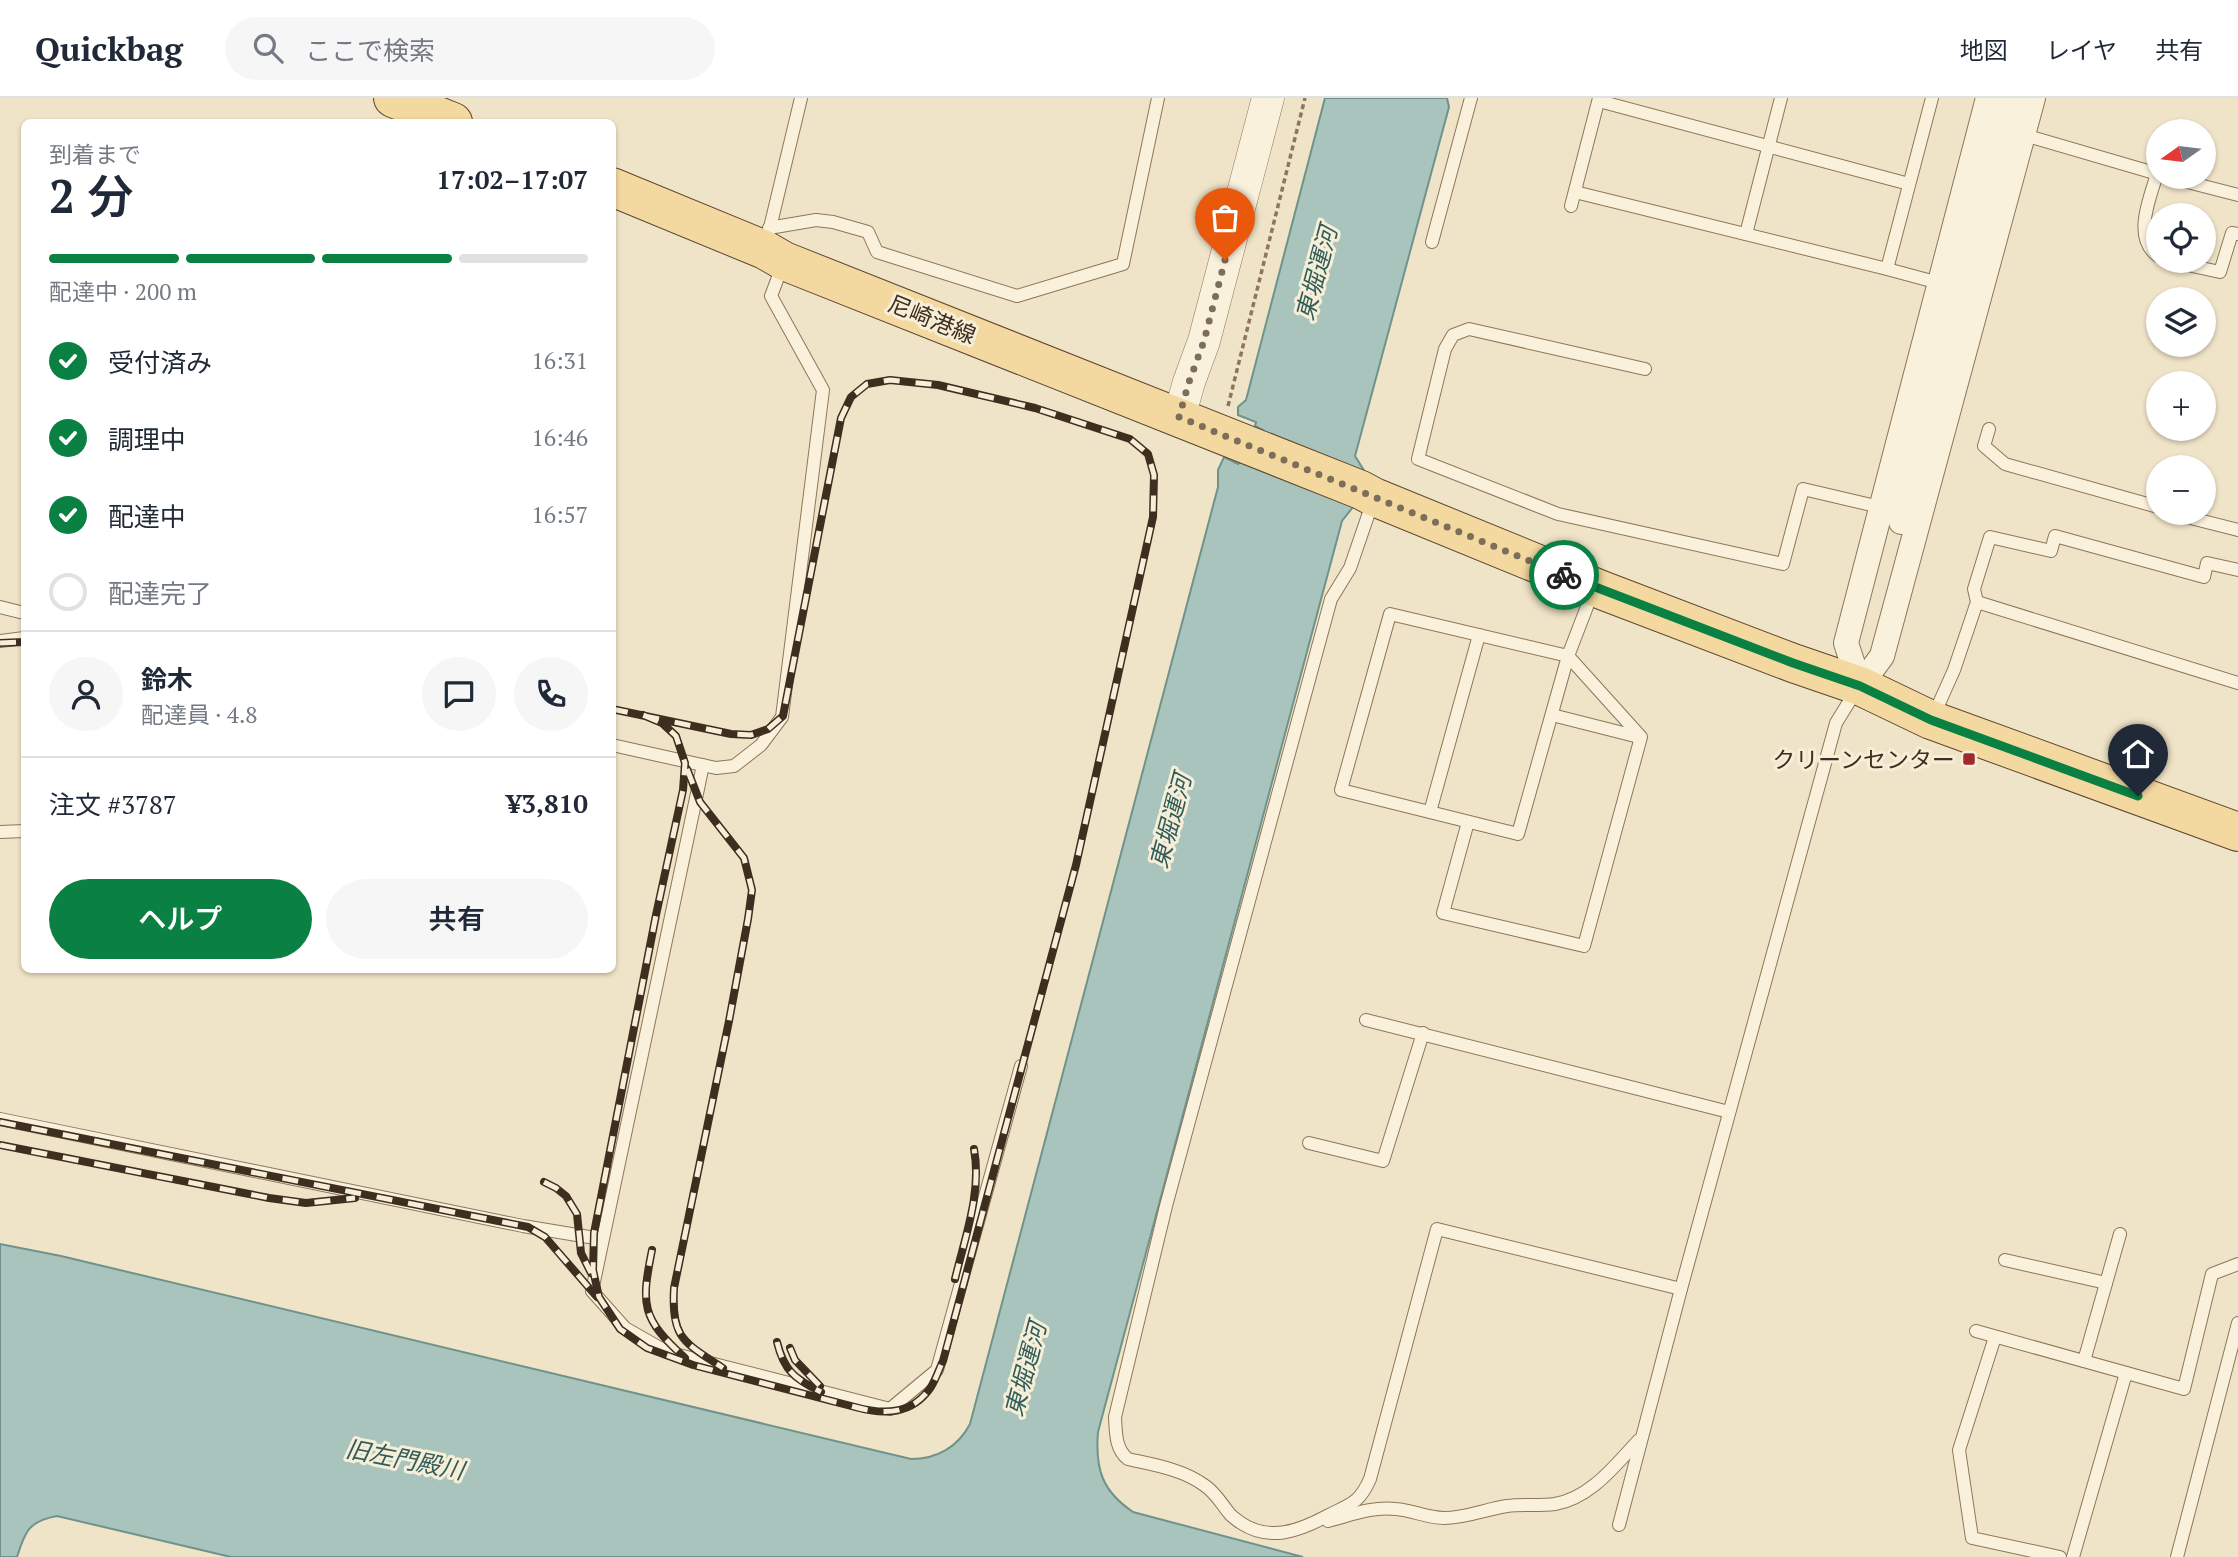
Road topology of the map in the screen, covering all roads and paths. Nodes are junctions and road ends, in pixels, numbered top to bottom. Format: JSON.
{"nodes":[{"id":1,"x":393,"y":98,"type":"edge"},
{"id":2,"x":801,"y":98,"type":"edge"},
{"id":3,"x":1158,"y":98,"type":"edge"},
{"id":4,"x":1268,"y":98,"type":"edge"},
{"id":5,"x":1305,"y":98,"type":"edge"},
{"id":6,"x":1471,"y":98,"type":"edge"},
{"id":7,"x":1782,"y":98,"type":"edge"},
{"id":8,"x":1932,"y":98,"type":"edge"},
{"id":9,"x":1989,"y":98,"type":"edge"},
{"id":10,"x":2014,"y":98,"type":"edge"},
{"id":11,"x":2033,"y":98,"type":"edge"},
{"id":12,"x":1599,"y":99,"type":"edge"},
{"id":13,"x":446,"y":119,"type":"edge"},
{"id":14,"x":2024,"y":135,"type":"junction"},
{"id":15,"x":1769,"y":146,"type":"junction"},
{"id":16,"x":2146,"y":171,"type":"edge"},
{"id":17,"x":1909,"y":184,"type":"junction"},
{"id":18,"x":616,"y":188,"type":"edge"},
{"id":19,"x":2215,"y":189,"type":"edge"},
{"id":20,"x":1575,"y":192,"type":"junction"},
{"id":21,"x":2238,"y":195,"type":"edge"},
{"id":22,"x":1571,"y":206,"type":"dead end"},
{"id":23,"x":2146,"y":215,"type":"edge"},
{"id":24,"x":1746,"y":234,"type":"junction"},
{"id":25,"x":2238,"y":234,"type":"edge"},
{"id":26,"x":1432,"y":242,"type":"dead end"},
{"id":27,"x":2146,"y":242,"type":"edge"},
{"id":28,"x":773,"y":246,"type":"junction"},
{"id":29,"x":1886,"y":270,"type":"junction"},
{"id":30,"x":2216,"y":271,"type":"edge"},
{"id":31,"x":1939,"y":283,"type":"junction"},
{"id":32,"x":1951,"y":328,"type":"joint"},
{"id":33,"x":1645,"y":369,"type":"dead end"},
{"id":34,"x":1179,"y":417,"type":"junction"},
{"id":35,"x":1989,"y":429,"type":"dead end"},
{"id":36,"x":1237,"y":441,"type":"junction"},
{"id":37,"x":1368,"y":493,"type":"junction"},
{"id":38,"x":2146,"y":504,"type":"edge"},
{"id":39,"x":1880,"y":508,"type":"junction"},
{"id":40,"x":2216,"y":524,"type":"edge"},
{"id":41,"x":2238,"y":530,"type":"edge"},
{"id":42,"x":2238,"y":570,"type":"edge"},
{"id":43,"x":1595,"y":587,"type":"junction"},
{"id":44,"x":1977,"y":602,"type":"junction"},
{"id":45,"x":0,"y":607,"type":"edge"},
{"id":46,"x":21,"y":612,"type":"edge"},
{"id":47,"x":1479,"y":635,"type":"junction"},
{"id":48,"x":21,"y":638,"type":"edge"},
{"id":49,"x":0,"y":641,"type":"edge"},
{"id":50,"x":1568,"y":656,"type":"junction"},
{"id":51,"x":2238,"y":683,"type":"edge"},
{"id":52,"x":1860,"y":686,"type":"junction"},
{"id":53,"x":1552,"y":715,"type":"junction"},
{"id":54,"x":1931,"y":720,"type":"junction"},
{"id":55,"x":1641,"y":737,"type":"junction"},
{"id":56,"x":616,"y":747,"type":"edge"},
{"id":57,"x":703,"y":765,"type":"junction"},
{"id":58,"x":1430,"y":812,"type":"junction"},
{"id":59,"x":1468,"y":822,"type":"junction"},
{"id":60,"x":21,"y":831,"type":"edge"},
{"id":61,"x":0,"y":832,"type":"edge"},
{"id":62,"x":2238,"y":832,"type":"edge"},
{"id":63,"x":1366,"y":1020,"type":"dead end"},
{"id":64,"x":1423,"y":1033,"type":"junction"},
{"id":65,"x":1021,"y":1066,"type":"dead end"},
{"id":66,"x":1729,"y":1112,"type":"junction"},
{"id":67,"x":0,"y":1119,"type":"edge"},
{"id":68,"x":1309,"y":1143,"type":"dead end"},
{"id":69,"x":2120,"y":1234,"type":"dead end"},
{"id":70,"x":601,"y":1239,"type":"junction"},
{"id":71,"x":2004,"y":1260,"type":"dead end"},
{"id":72,"x":2238,"y":1264,"type":"edge"},
{"id":73,"x":2106,"y":1283,"type":"junction"},
{"id":74,"x":1681,"y":1289,"type":"junction"},
{"id":75,"x":2238,"y":1323,"type":"edge"},
{"id":76,"x":1976,"y":1331,"type":"dead end"},
{"id":77,"x":1995,"y":1337,"type":"junction"},
{"id":78,"x":2084,"y":1362,"type":"junction"},
{"id":79,"x":2126,"y":1373,"type":"junction"},
{"id":80,"x":1642,"y":1437,"type":"junction"},
{"id":81,"x":1619,"y":1525,"type":"dead end"},
{"id":82,"x":1308,"y":1527,"type":"junction"},
{"id":83,"x":2060,"y":1557,"type":"edge"},
{"id":84,"x":2073,"y":1557,"type":"edge"},
{"id":85,"x":2177,"y":1557,"type":"edge"}],
"edges":[{"from":1,"to":13,"type":"main road"},
{"from":2,"to":28,"type":"lane"},
{"from":3,"to":28,"type":"lane"},
{"from":4,"to":34,"type":"street"},
{"from":5,"to":36,"type":"path"},
{"from":6,"to":26,"type":"lane"},
{"from":7,"to":15,"type":"lane"},
{"from":8,"to":17,"type":"lane"},
{"from":9,"to":31,"type":"street"},
{"from":10,"to":32,"type":"street"},
{"from":11,"to":14,"type":"street"},
{"from":12,"to":15,"type":"lane"},
{"from":12,"to":20,"type":"lane"},
{"from":14,"to":16,"type":"lane"},
{"from":14,"to":52,"type":"street"},
{"from":15,"to":17,"type":"lane"},
{"from":15,"to":24,"type":"lane"},
{"from":17,"to":29,"type":"lane"},
{"from":18,"to":28,"type":"main road","name":"尼崎港線"},
{"from":19,"to":21,"type":"lane"},
{"from":20,"to":22,"type":"lane"},
{"from":20,"to":24,"type":"lane"},
{"from":23,"to":27,"type":"lane"},
{"from":24,"to":29,"type":"lane"},
{"from":25,"to":30,"type":"lane"},
{"from":28,"to":34,"type":"main road","name":"尼崎港線"},
{"from":28,"to":57,"type":"lane"},
{"from":29,"to":31,"type":"lane"},
{"from":31,"to":39,"type":"street"},
{"from":32,"to":52,"type":"street"},
{"from":33,"to":39,"type":"lane"},
{"from":34,"to":36,"type":"main road","name":"尼崎港線"},
{"from":35,"to":38,"type":"lane"},
{"from":36,"to":37,"type":"main road","name":"尼崎港線"},
{"from":37,"to":43,"type":"main road"},
{"from":37,"to":82,"type":"lane"},
{"from":39,"to":52,"type":"street"},
{"from":40,"to":41,"type":"lane"},
{"from":42,"to":44,"type":"lane"},
{"from":43,"to":50,"type":"lane"},
{"from":43,"to":52,"type":"main road"},
{"from":44,"to":51,"type":"lane"},
{"from":44,"to":54,"type":"lane"},
{"from":45,"to":46,"type":"lane"},
{"from":47,"to":50,"type":"lane"},
{"from":47,"to":58,"type":"lane"},
{"from":47,"to":58,"type":"lane"},
{"from":48,"to":49,"type":"lane"},
{"from":50,"to":53,"type":"lane"},
{"from":50,"to":55,"type":"lane"},
{"from":52,"to":54,"type":"main road"},
{"from":52,"to":66,"type":"lane"},
{"from":53,"to":55,"type":"lane"},
{"from":53,"to":59,"type":"lane"},
{"from":54,"to":62,"type":"main road"},
{"from":55,"to":59,"type":"lane"},
{"from":56,"to":57,"type":"lane"},
{"from":57,"to":70,"type":"lane"},
{"from":58,"to":59,"type":"lane"},
{"from":60,"to":61,"type":"lane"},
{"from":63,"to":64,"type":"lane"},
{"from":64,"to":66,"type":"lane"},
{"from":64,"to":68,"type":"lane"},
{"from":65,"to":70,"type":"lane"},
{"from":66,"to":74,"type":"lane"},
{"from":67,"to":70,"type":"lane"},
{"from":69,"to":73,"type":"lane"},
{"from":71,"to":73,"type":"lane"},
{"from":72,"to":79,"type":"lane"},
{"from":73,"to":78,"type":"lane"},
{"from":74,"to":80,"type":"lane"},
{"from":74,"to":82,"type":"lane"},
{"from":75,"to":85,"type":"lane"},
{"from":76,"to":77,"type":"lane"},
{"from":77,"to":78,"type":"lane"},
{"from":77,"to":83,"type":"lane"},
{"from":78,"to":79,"type":"lane"},
{"from":79,"to":84,"type":"lane"},
{"from":80,"to":81,"type":"lane"},
{"from":80,"to":82,"type":"lane"}]}
